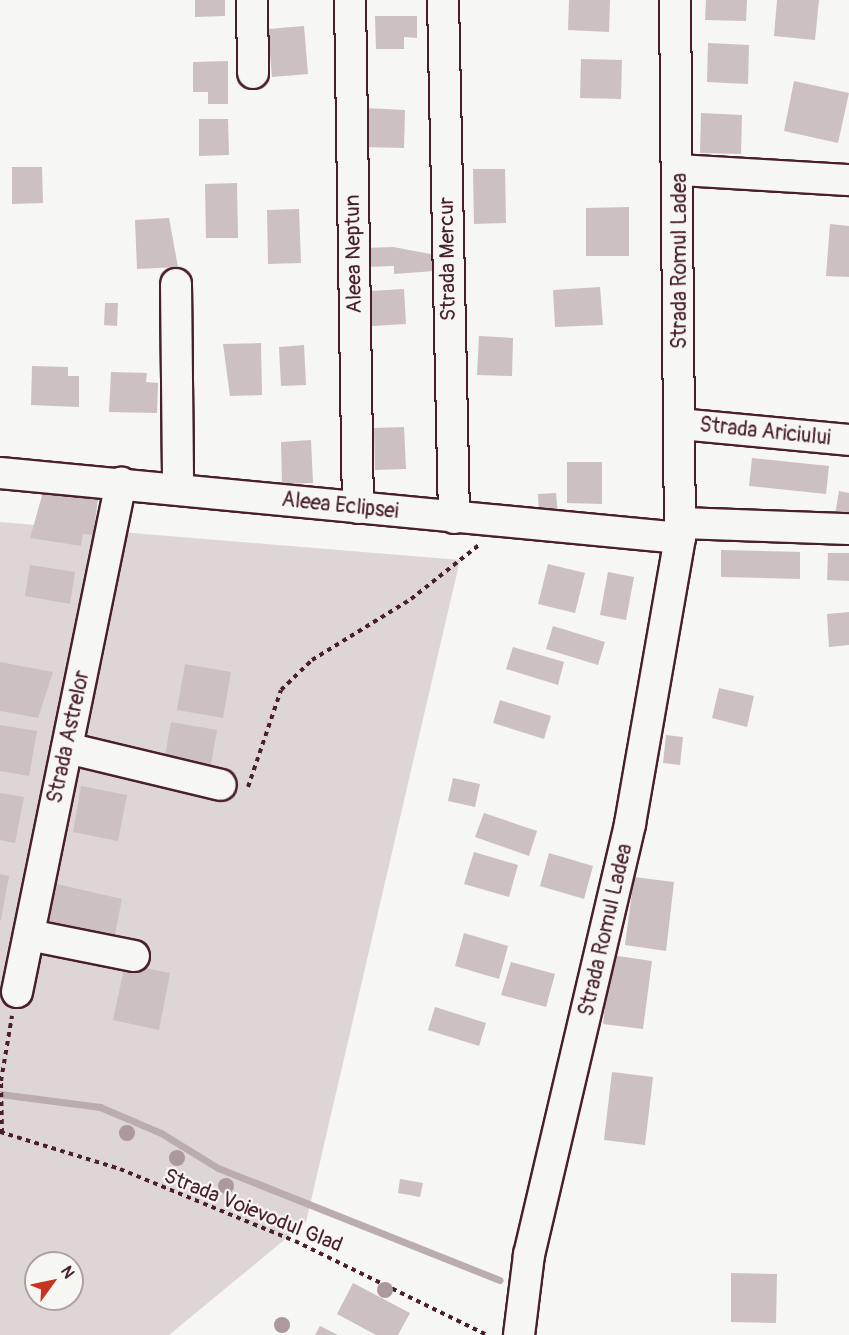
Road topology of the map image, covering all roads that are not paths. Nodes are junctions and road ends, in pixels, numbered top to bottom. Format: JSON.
{"nodes":[{"id":1,"x":252,"y":0,"type":"edge"},
{"id":2,"x":350,"y":0,"type":"edge"},
{"id":3,"x":443,"y":0,"type":"edge"},
{"id":4,"x":675,"y":0,"type":"edge"},
{"id":5,"x":253,"y":73,"type":"dead end"},
{"id":6,"x":680,"y":170,"type":"junction"},
{"id":7,"x":849,"y":180,"type":"edge"},
{"id":8,"x":176,"y":284,"type":"dead end"},
{"id":9,"x":680,"y":424,"type":"junction"},
{"id":10,"x":849,"y":441,"type":"edge"},
{"id":11,"x":0,"y":473,"type":"edge"},
{"id":12,"x":121,"y":482,"type":"junction"},
{"id":13,"x":178,"y":488,"type":"junction"},
{"id":14,"x":358,"y":508,"type":"junction"},
{"id":15,"x":454,"y":518,"type":"junction"},
{"id":16,"x":849,"y":529,"type":"edge"},
{"id":17,"x":681,"y":530,"type":"junction"},
{"id":18,"x":67,"y":748,"type":"junction"},
{"id":19,"x":234,"y":790,"type":"road end"},
{"id":20,"x":29,"y":934,"type":"junction"},
{"id":21,"x":134,"y":956,"type":"dead end"},
{"id":22,"x":17,"y":992,"type":"road end"},
{"id":23,"x":519,"y":1335,"type":"edge"}],
"edges":[{"from":1,"to":5,"type":"street"},
{"from":2,"to":14,"type":"street","name":"Aleea Neptun"},
{"from":3,"to":15,"type":"street","name":"Strada Mercur"},
{"from":4,"to":6,"type":"street","name":"Strada Romul Ladea"},
{"from":6,"to":7,"type":"street"},
{"from":6,"to":9,"type":"street","name":"Strada Romul Ladea"},
{"from":8,"to":13,"type":"street"},
{"from":9,"to":10,"type":"street","name":"Strada Ariciului"},
{"from":9,"to":17,"type":"street","name":"Strada Romul Ladea"},
{"from":11,"to":12,"type":"street","name":"Aleea Eclipsei"},
{"from":12,"to":13,"type":"street","name":"Aleea Eclipsei"},
{"from":12,"to":18,"type":"street","name":"Strada Astrelor"},
{"from":13,"to":14,"type":"street","name":"Aleea Eclipsei"},
{"from":14,"to":15,"type":"street","name":"Aleea Eclipsei"},
{"from":15,"to":17,"type":"street","name":"Aleea Eclipsei"},
{"from":16,"to":17,"type":"street"},
{"from":17,"to":23,"type":"street","name":"Strada Romul Ladea"},
{"from":18,"to":19,"type":"street"},
{"from":18,"to":20,"type":"street","name":"Strada Astrelor"},
{"from":20,"to":21,"type":"street"},
{"from":20,"to":22,"type":"street","name":"Strada Astrelor"}]}
